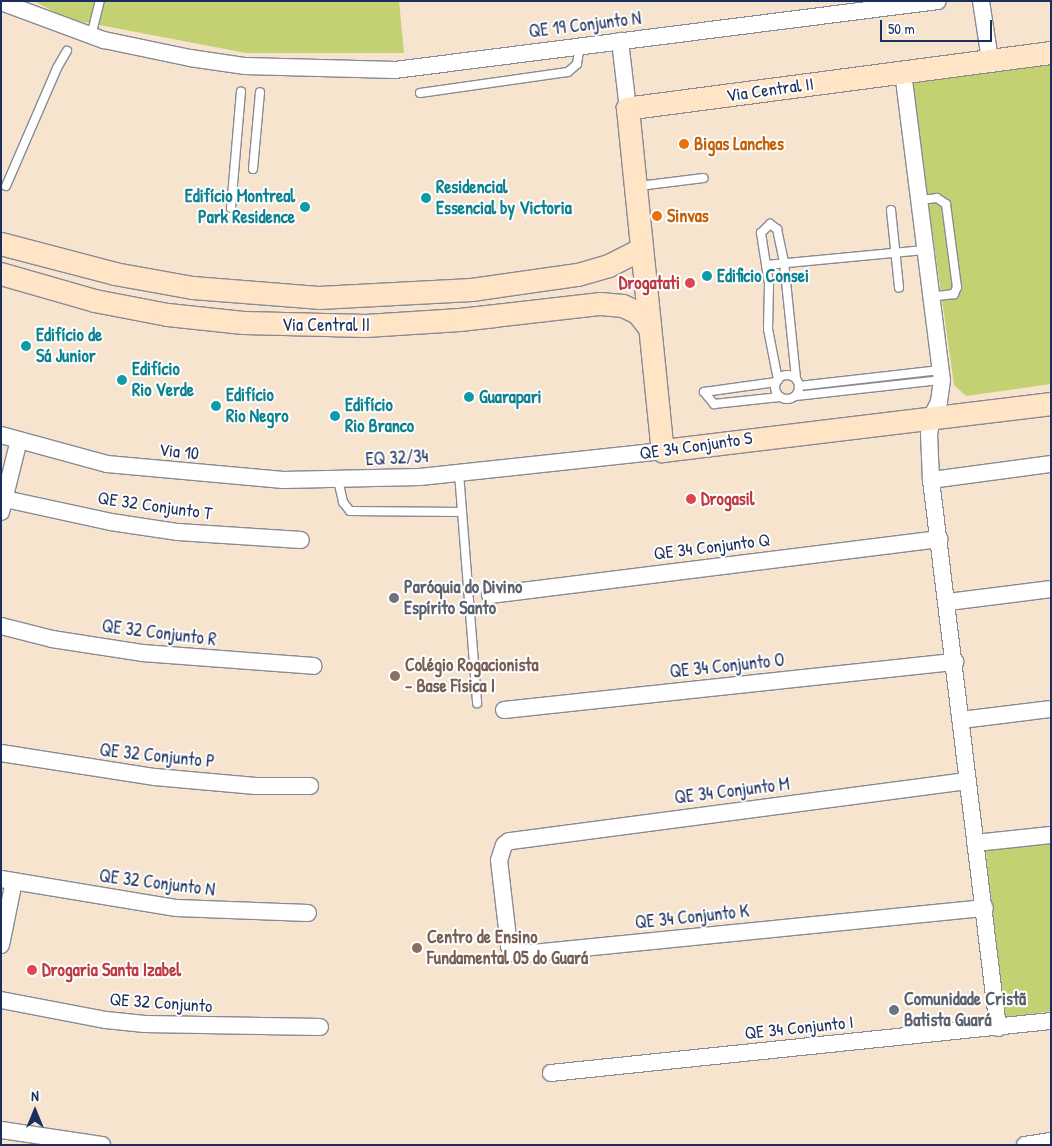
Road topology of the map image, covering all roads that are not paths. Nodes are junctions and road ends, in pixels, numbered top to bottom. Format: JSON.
{"nodes":[{"id":1,"x":100,"y":1,"type":"edge"},
{"id":2,"x":938,"y":1,"type":"edge"},
{"id":3,"x":981,"y":1,"type":"edge"},
{"id":4,"x":1,"y":2,"type":"edge"},
{"id":5,"x":91,"y":36,"type":"junction"},
{"id":6,"x":620,"y":41,"type":"junction"},
{"id":7,"x":580,"y":45,"type":"junction"},
{"id":8,"x":67,"y":51,"type":"dead end"},
{"id":9,"x":1051,"y":53,"type":"edge"},
{"id":10,"x":990,"y":60,"type":"junction"},
{"id":11,"x":903,"y":72,"type":"junction"},
{"id":12,"x":241,"y":91,"type":"dead end"},
{"id":13,"x":260,"y":92,"type":"dead end"},
{"id":14,"x":420,"y":93,"type":"dead end"},
{"id":15,"x":628,"y":109,"type":"junction"},
{"id":16,"x":253,"y":169,"type":"dead end"},
{"id":17,"x":704,"y":178,"type":"dead end"},
{"id":18,"x":6,"y":186,"type":"dead end"},
{"id":19,"x":634,"y":186,"type":"junction"},
{"id":20,"x":917,"y":200,"type":"junction"},
{"id":21,"x":231,"y":208,"type":"dead end"},
{"id":22,"x":891,"y":210,"type":"dead end"},
{"id":23,"x":1,"y":244,"type":"edge"},
{"id":24,"x":642,"y":249,"type":"junction"},
{"id":25,"x":924,"y":250,"type":"junction"},
{"id":26,"x":895,"y":253,"type":"junction"},
{"id":27,"x":784,"y":262,"type":"junction"},
{"id":28,"x":766,"y":265,"type":"junction"},
{"id":29,"x":1,"y":274,"type":"edge"},
{"id":30,"x":899,"y":288,"type":"dead end"},
{"id":31,"x":246,"y":294,"type":"junction"},
{"id":32,"x":929,"y":298,"type":"junction"},
{"id":33,"x":244,"y":323,"type":"junction"},
{"id":34,"x":648,"y":326,"type":"junction"},
{"id":35,"x":941,"y":375,"type":"junction"},
{"id":36,"x":796,"y":378,"type":"junction"},
{"id":37,"x":777,"y":381,"type":"junction"},
{"id":38,"x":799,"y":386,"type":"junction"},
{"id":39,"x":796,"y":396,"type":"junction"},
{"id":40,"x":780,"y":397,"type":"junction"},
{"id":41,"x":1051,"y":404,"type":"edge"},
{"id":42,"x":932,"y":416,"type":"junction"},
{"id":43,"x":1,"y":435,"type":"edge"},
{"id":44,"x":19,"y":440,"type":"junction"},
{"id":45,"x":663,"y":451,"type":"junction"},
{"id":46,"x":1051,"y":464,"type":"edge"},
{"id":47,"x":459,"y":473,"type":"junction"},
{"id":48,"x":338,"y":480,"type":"junction"},
{"id":49,"x":931,"y":480,"type":"junction"},
{"id":50,"x":3,"y":505,"type":"edge"},
{"id":51,"x":461,"y":512,"type":"junction"},
{"id":52,"x":940,"y":539,"type":"junction"},
{"id":53,"x":301,"y":540,"type":"dead end"},
{"id":54,"x":1051,"y":589,"type":"edge"},
{"id":55,"x":490,"y":595,"type":"dead end"},
{"id":56,"x":948,"y":602,"type":"junction"},
{"id":57,"x":1,"y":626,"type":"edge"},
{"id":58,"x":955,"y":662,"type":"junction"},
{"id":59,"x":314,"y":666,"type":"dead end"},
{"id":60,"x":477,"y":704,"type":"dead end"},
{"id":61,"x":504,"y":710,"type":"dead end"},
{"id":62,"x":1051,"y":710,"type":"edge"},
{"id":63,"x":961,"y":720,"type":"junction"},
{"id":64,"x":1,"y":753,"type":"edge"},
{"id":65,"x":967,"y":781,"type":"junction"},
{"id":66,"x":310,"y":786,"type":"dead end"},
{"id":67,"x":1051,"y":835,"type":"edge"},
{"id":68,"x":975,"y":843,"type":"junction"},
{"id":69,"x":504,"y":845,"type":"joint"},
{"id":70,"x":8,"y":880,"type":"edge"},
{"id":71,"x":985,"y":908,"type":"junction"},
{"id":72,"x":308,"y":913,"type":"dead end"},
{"id":73,"x":1,"y":945,"type":"edge"},
{"id":74,"x":1,"y":1000,"type":"edge"},
{"id":75,"x":1051,"y":1022,"type":"edge"},
{"id":76,"x":320,"y":1027,"type":"dead end"},
{"id":77,"x":998,"y":1028,"type":"junction"},
{"id":78,"x":550,"y":1073,"type":"dead end"},
{"id":79,"x":1,"y":1130,"type":"edge"},
{"id":80,"x":1051,"y":1141,"type":"edge"},
{"id":81,"x":102,"y":1145,"type":"edge"},
{"id":82,"x":1025,"y":1145,"type":"edge"}],
"edges":[{"from":1,"to":5,"type":"lane"},
{"from":2,"to":6,"type":"street","name":"QE 19 Conjunto N"},
{"from":3,"to":10,"type":"street"},
{"from":4,"to":5,"type":"street","name":"QE 19 Conjunto N"},
{"from":5,"to":7,"type":"street","name":"QE 19 Conjunto N"},
{"from":6,"to":7,"type":"street","name":"QE 19 Conjunto N"},
{"from":6,"to":15,"type":"street"},
{"from":7,"to":14,"type":"lane"},
{"from":8,"to":18,"type":"lane"},
{"from":9,"to":10,"type":"street","name":"Via Central II"},
{"from":10,"to":11,"type":"street","name":"Via Central II"},
{"from":11,"to":15,"type":"street","name":"Via Central II"},
{"from":11,"to":20,"type":"street"},
{"from":12,"to":21,"type":"lane"},
{"from":13,"to":16,"type":"lane"},
{"from":15,"to":19,"type":"street"},
{"from":17,"to":19,"type":"lane"},
{"from":19,"to":24,"type":"street"},
{"from":20,"to":25,"type":"street"},
{"from":20,"to":32,"type":"lane"},
{"from":22,"to":26,"type":"lane"},
{"from":23,"to":31,"type":"street","name":"Via Central II"},
{"from":24,"to":31,"type":"street","name":"Via Central II"},
{"from":24,"to":34,"type":"street"},
{"from":25,"to":26,"type":"lane"},
{"from":25,"to":32,"type":"street"},
{"from":26,"to":27,"type":"lane"},
{"from":26,"to":30,"type":"lane"},
{"from":27,"to":28,"type":"lane"},
{"from":27,"to":28,"type":"lane"},
{"from":27,"to":36,"type":"lane"},
{"from":28,"to":37,"type":"lane"},
{"from":29,"to":33,"type":"street","name":"Via Central II"},
{"from":31,"to":33,"type":"street"},
{"from":32,"to":35,"type":"street"},
{"from":33,"to":34,"type":"street","name":"Via Central II"},
{"from":34,"to":45,"type":"street"},
{"from":35,"to":38,"type":"lane"},
{"from":35,"to":39,"type":"lane"},
{"from":35,"to":42,"type":"street"},
{"from":36,"to":37,"type":"lane"},
{"from":36,"to":38,"type":"lane"},
{"from":37,"to":40,"type":"lane"},
{"from":37,"to":40,"type":"lane"},
{"from":38,"to":39,"type":"lane"},
{"from":39,"to":40,"type":"lane"},
{"from":41,"to":42,"type":"street"},
{"from":42,"to":45,"type":"street","name":"QE 34 Conjunto S"},
{"from":42,"to":49,"type":"street"},
{"from":43,"to":44,"type":"street","name":"Via 10"},
{"from":44,"to":48,"type":"street","name":"Via 10"},
{"from":44,"to":50,"type":"street"},
{"from":45,"to":47,"type":"street","name":"QE 34 Conjunto S"},
{"from":46,"to":49,"type":"street"},
{"from":47,"to":48,"type":"street","name":"EQ 32/34"},
{"from":47,"to":51,"type":"lane"},
{"from":48,"to":51,"type":"lane"},
{"from":49,"to":52,"type":"street"},
{"from":50,"to":53,"type":"street","name":"QE 32 Conjunto T"},
{"from":51,"to":60,"type":"lane"},
{"from":52,"to":55,"type":"street","name":"QE 34 Conjunto Q"},
{"from":52,"to":56,"type":"street"},
{"from":54,"to":56,"type":"street"},
{"from":56,"to":58,"type":"street"},
{"from":57,"to":59,"type":"street","name":"QE 32 Conjunto R"},
{"from":58,"to":61,"type":"street","name":"QE 34 Conjunto O"},
{"from":58,"to":63,"type":"street"},
{"from":62,"to":63,"type":"street"},
{"from":63,"to":65,"type":"street"},
{"from":64,"to":66,"type":"street","name":"QE 32 Conjunto P"},
{"from":65,"to":68,"type":"street"},
{"from":65,"to":69,"type":"street","name":"QE 34 Conjunto M"},
{"from":67,"to":68,"type":"street"},
{"from":68,"to":71,"type":"street"},
{"from":69,"to":71,"type":"street","name":"QE 34 Conjunto K"},
{"from":70,"to":72,"type":"street","name":"QE 32 Conjunto N"},
{"from":70,"to":73,"type":"street"},
{"from":71,"to":77,"type":"street"},
{"from":74,"to":76,"type":"street","name":"QE 32 Conjunto"},
{"from":75,"to":77,"type":"street","name":"QE 34 Conjunto I"},
{"from":77,"to":78,"type":"street","name":"QE 34 Conjunto I"},
{"from":79,"to":81,"type":"street"},
{"from":80,"to":82,"type":"street"}]}
